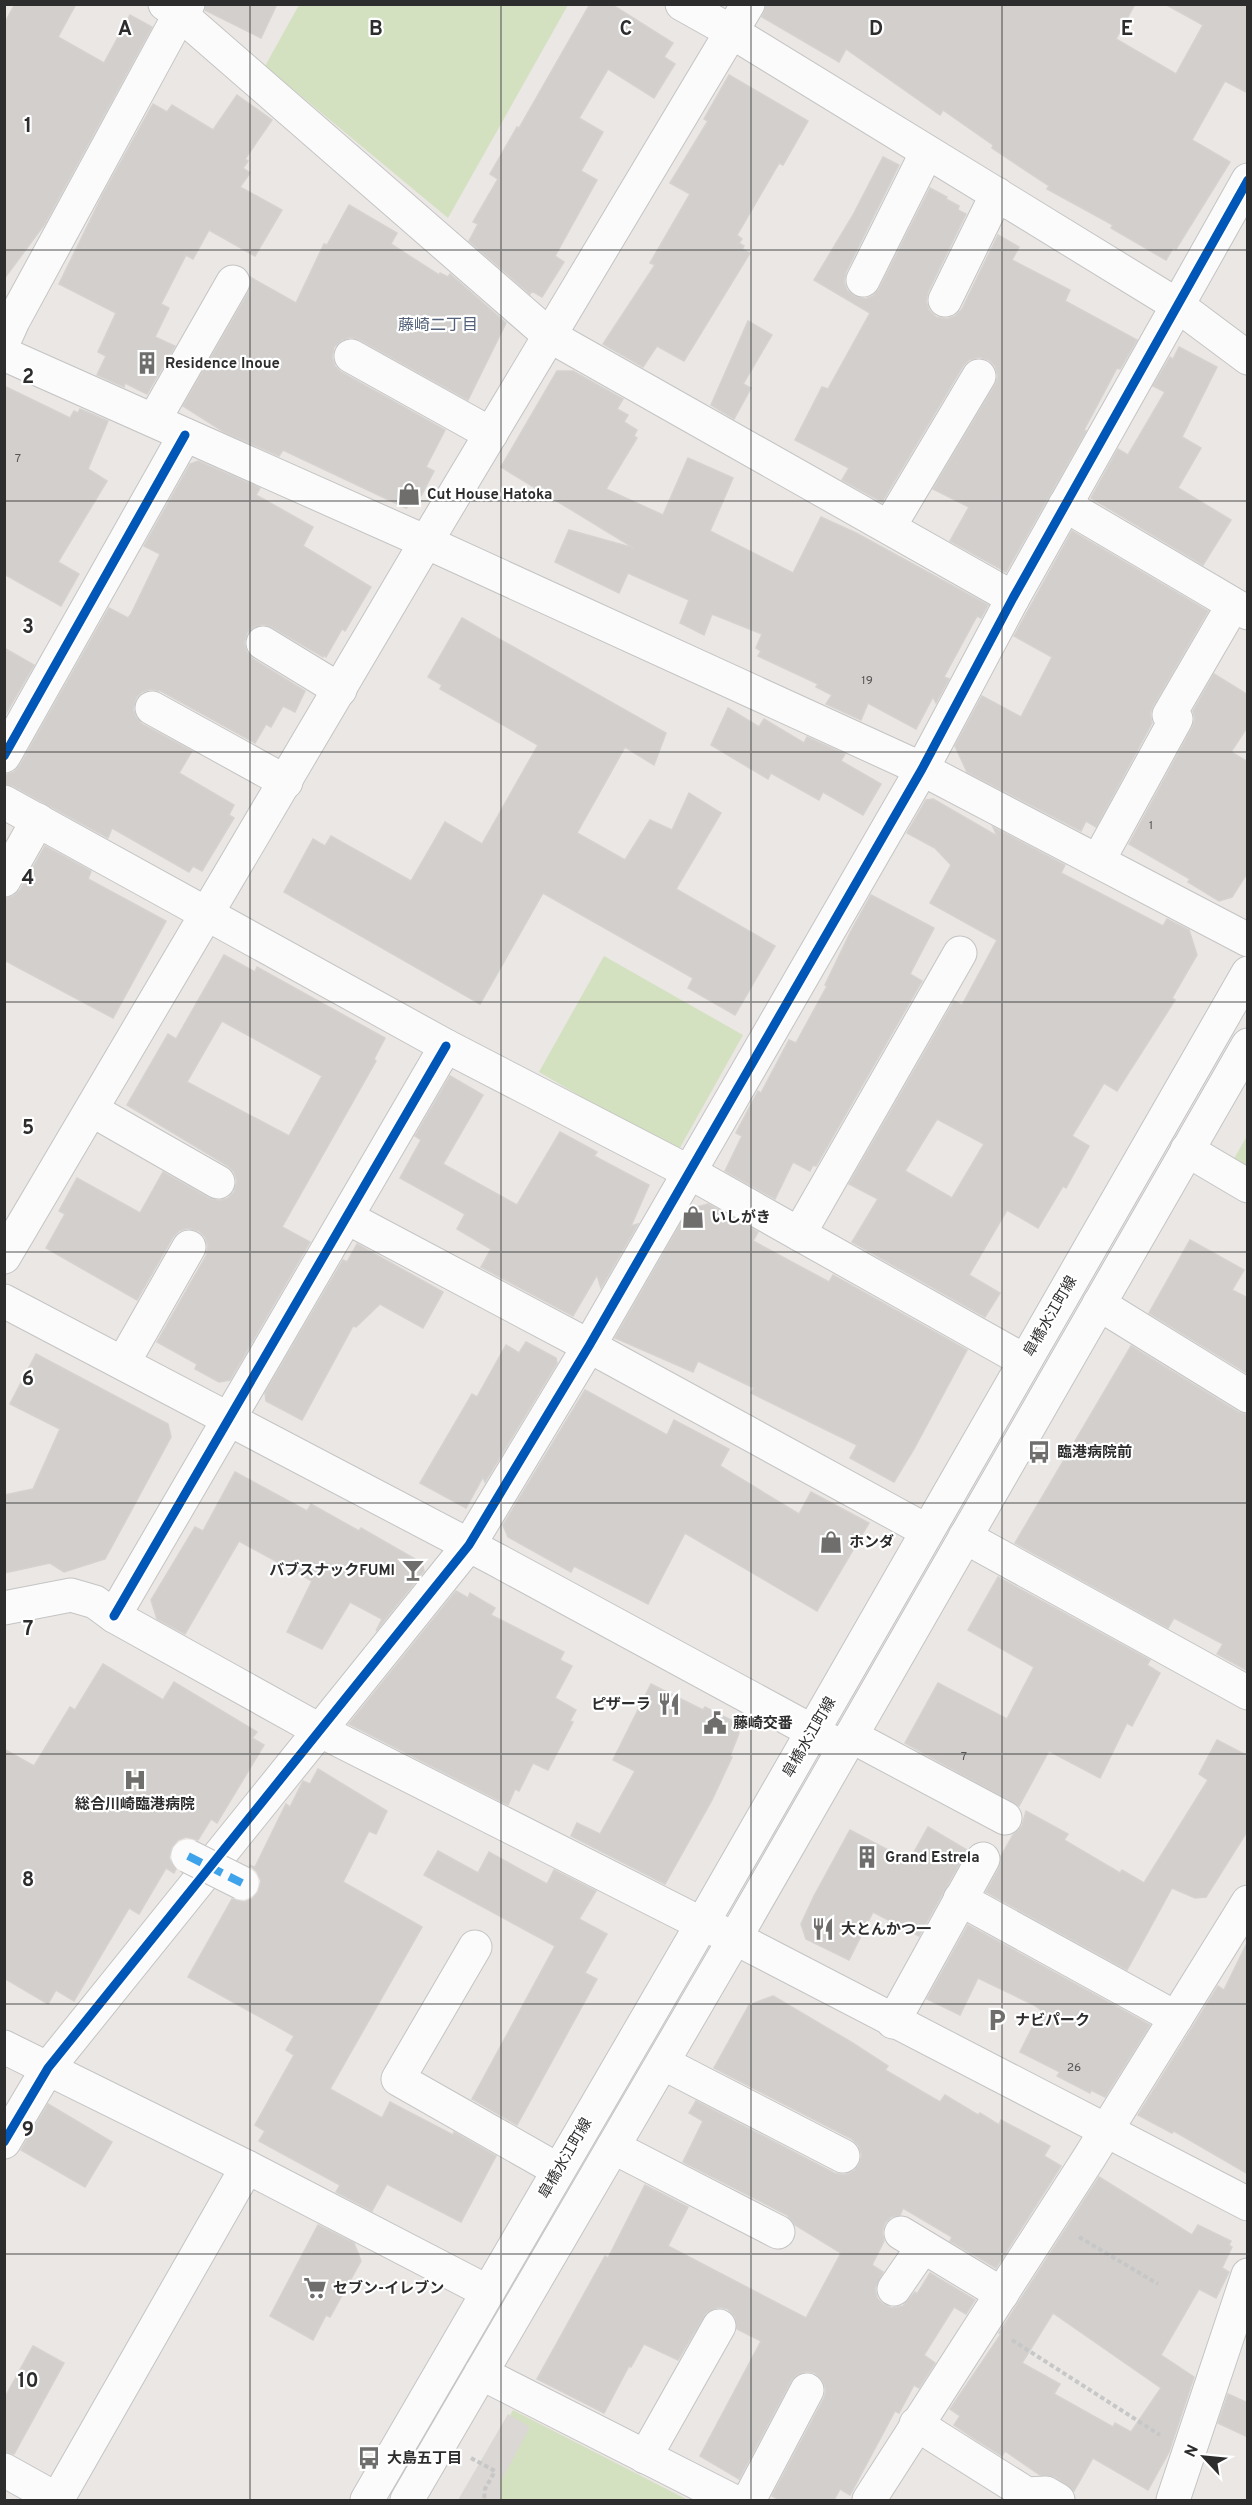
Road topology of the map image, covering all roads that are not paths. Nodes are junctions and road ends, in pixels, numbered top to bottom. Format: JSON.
{"nodes":[{"id":1,"x":682,"y":4,"type":"edge"},
{"id":2,"x":178,"y":8,"type":"edge"},
{"id":3,"x":740,"y":18,"type":"edge"},
{"id":4,"x":927,"y":152,"type":"junction"},
{"id":5,"x":1248,"y":180,"type":"edge"},
{"id":6,"x":997,"y":195,"type":"junction"},
{"id":7,"x":863,"y":280,"type":"dead end"},
{"id":8,"x":233,"y":282,"type":"dead end"},
{"id":9,"x":945,"y":300,"type":"dead end"},
{"id":10,"x":1177,"y":305,"type":"junction"},
{"id":11,"x":550,"y":336,"type":"junction"},
{"id":12,"x":4,"y":341,"type":"edge"},
{"id":13,"x":4,"y":354,"type":"edge"},
{"id":14,"x":351,"y":356,"type":"dead end"},
{"id":15,"x":1248,"y":358,"type":"edge"},
{"id":16,"x":978,"y":376,"type":"dead end"},
{"id":17,"x":154,"y":420,"type":"junction"},
{"id":18,"x":491,"y":434,"type":"junction"},
{"id":19,"x":185,"y":435,"type":"junction"},
{"id":20,"x":1065,"y":506,"type":"junction"},
{"id":21,"x":889,"y":527,"type":"junction"},
{"id":22,"x":426,"y":542,"type":"junction"},
{"id":23,"x":1014,"y":598,"type":"junction"},
{"id":24,"x":1240,"y":609,"type":"edge"},
{"id":25,"x":263,"y":643,"type":"dead end"},
{"id":26,"x":340,"y":690,"type":"junction"},
{"id":27,"x":152,"y":708,"type":"dead end"},
{"id":28,"x":4,"y":756,"type":"edge"},
{"id":29,"x":922,"y":769,"type":"junction"},
{"id":30,"x":286,"y":782,"type":"junction"},
{"id":31,"x":4,"y":802,"type":"edge"},
{"id":32,"x":38,"y":820,"type":"junction"},
{"id":33,"x":1098,"y":861,"type":"junction"},
{"id":34,"x":4,"y":880,"type":"edge"},
{"id":35,"x":208,"y":914,"type":"junction"},
{"id":36,"x":1248,"y":940,"type":"edge"},
{"id":37,"x":960,"y":953,"type":"dead end"},
{"id":38,"x":1248,"y":973,"type":"edge"},
{"id":39,"x":1248,"y":1045,"type":"edge"},
{"id":40,"x":446,"y":1046,"type":"junction"},
{"id":41,"x":92,"y":1110,"type":"junction"},
{"id":42,"x":1187,"y":1150,"type":"junction"},
{"id":43,"x":689,"y":1172,"type":"junction"},
{"id":44,"x":218,"y":1182,"type":"dead end"},
{"id":45,"x":1248,"y":1186,"type":"edge"},
{"id":46,"x":348,"y":1218,"type":"junction"},
{"id":47,"x":799,"y":1234,"type":"junction"},
{"id":48,"x":189,"y":1246,"type":"dead end"},
{"id":49,"x":4,"y":1257,"type":"edge"},
{"id":50,"x":4,"y":1301,"type":"edge"},
{"id":51,"x":1099,"y":1304,"type":"junction"},
{"id":52,"x":590,"y":1346,"type":"junction"},
{"id":53,"x":1025,"y":1361,"type":"junction"},
{"id":54,"x":123,"y":1363,"type":"junction"},
{"id":55,"x":1248,"y":1396,"type":"edge"},
{"id":56,"x":231,"y":1419,"type":"junction"},
{"id":57,"x":927,"y":1531,"type":"junction"},
{"id":58,"x":965,"y":1537,"type":"junction"},
{"id":59,"x":469,"y":1545,"type":"junction"},
{"id":60,"x":8,"y":1612,"type":"edge"},
{"id":61,"x":114,"y":1616,"type":"junction"},
{"id":62,"x":1248,"y":1693,"type":"edge"},
{"id":63,"x":319,"y":1730,"type":"junction"},
{"id":64,"x":812,"y":1731,"type":"junction"},
{"id":65,"x":848,"y":1742,"type":"junction"},
{"id":66,"x":1005,"y":1818,"type":"dead end"},
{"id":67,"x":188,"y":1856,"type":"dead end"},
{"id":68,"x":982,"y":1859,"type":"dead end"},
{"id":69,"x":242,"y":1883,"type":"dead end"},
{"id":70,"x":960,"y":1899,"type":"junction"},
{"id":71,"x":1248,"y":1902,"type":"edge"},
{"id":72,"x":702,"y":1924,"type":"junction"},
{"id":73,"x":735,"y":1938,"type":"junction"},
{"id":74,"x":476,"y":1947,"type":"dead end"},
{"id":75,"x":1176,"y":2018,"type":"junction"},
{"id":76,"x":893,"y":2022,"type":"junction"},
{"id":77,"x":4,"y":2047,"type":"edge"},
{"id":78,"x":663,"y":2062,"type":"junction"},
{"id":79,"x":48,"y":2068,"type":"junction"},
{"id":80,"x":1106,"y":2131,"type":"junction"},
{"id":81,"x":4,"y":2142,"type":"edge"},
{"id":82,"x":613,"y":2147,"type":"junction"},
{"id":83,"x":843,"y":2156,"type":"dead end"},
{"id":84,"x":247,"y":2167,"type":"junction"},
{"id":85,"x":558,"y":2170,"type":"junction"},
{"id":86,"x":1248,"y":2204,"type":"edge"},
{"id":87,"x":778,"y":2232,"type":"dead end"},
{"id":88,"x":1248,"y":2275,"type":"edge"},
{"id":89,"x":894,"y":2289,"type":"dead end"},
{"id":90,"x":488,"y":2292,"type":"junction"},
{"id":91,"x":1002,"y":2294,"type":"junction"},
{"id":92,"x":719,"y":2326,"type":"dead end"},
{"id":93,"x":481,"y":2373,"type":"junction"},
{"id":94,"x":807,"y":2390,"type":"dead end"},
{"id":95,"x":916,"y":2424,"type":"junction"},
{"id":96,"x":645,"y":2457,"type":"junction"},
{"id":97,"x":4,"y":2470,"type":"edge"},
{"id":98,"x":57,"y":2500,"type":"edge"},
{"id":99,"x":366,"y":2500,"type":"edge"},
{"id":100,"x":406,"y":2500,"type":"edge"},
{"id":101,"x":731,"y":2500,"type":"edge"},
{"id":102,"x":749,"y":2500,"type":"edge"},
{"id":103,"x":869,"y":2500,"type":"edge"},
{"id":104,"x":1058,"y":2500,"type":"edge"},
{"id":105,"x":1173,"y":2500,"type":"edge"}],
"edges":[{"from":1,"to":3,"type":"street"},
{"from":2,"to":11,"type":"street"},
{"from":2,"to":12,"type":"street"},
{"from":3,"to":4,"type":"street"},
{"from":3,"to":11,"type":"street"},
{"from":4,"to":6,"type":"street"},
{"from":4,"to":7,"type":"street"},
{"from":5,"to":10,"type":"street"},
{"from":6,"to":9,"type":"street"},
{"from":6,"to":10,"type":"street"},
{"from":8,"to":17,"type":"street"},
{"from":10,"to":15,"type":"street"},
{"from":10,"to":20,"type":"street"},
{"from":11,"to":18,"type":"street"},
{"from":11,"to":21,"type":"street"},
{"from":13,"to":17,"type":"street"},
{"from":14,"to":18,"type":"street"},
{"from":16,"to":21,"type":"street"},
{"from":17,"to":19,"type":"street"},
{"from":18,"to":22,"type":"street"},
{"from":19,"to":22,"type":"street"},
{"from":19,"to":28,"type":"street"},
{"from":20,"to":23,"type":"street"},
{"from":20,"to":24,"type":"street"},
{"from":21,"to":23,"type":"street"},
{"from":22,"to":26,"type":"street"},
{"from":22,"to":29,"type":"street"},
{"from":23,"to":29,"type":"street"},
{"from":24,"to":33,"type":"street"},
{"from":25,"to":26,"type":"street"},
{"from":26,"to":30,"type":"street"},
{"from":27,"to":30,"type":"street"},
{"from":29,"to":33,"type":"street"},
{"from":29,"to":43,"type":"street"},
{"from":30,"to":35,"type":"street"},
{"from":31,"to":32,"type":"street"},
{"from":32,"to":34,"type":"street"},
{"from":32,"to":35,"type":"street"},
{"from":33,"to":36,"type":"street"},
{"from":35,"to":40,"type":"street"},
{"from":35,"to":41,"type":"street"},
{"from":37,"to":47,"type":"street"},
{"from":38,"to":53,"type":"street","name":"皐橋水江町線"},
{"from":39,"to":42,"type":"street"},
{"from":40,"to":43,"type":"street"},
{"from":40,"to":46,"type":"street"},
{"from":41,"to":44,"type":"street"},
{"from":41,"to":49,"type":"street"},
{"from":42,"to":45,"type":"street"},
{"from":42,"to":51,"type":"street"},
{"from":43,"to":47,"type":"street"},
{"from":43,"to":52,"type":"street"},
{"from":46,"to":52,"type":"street"},
{"from":46,"to":56,"type":"street"},
{"from":47,"to":53,"type":"street"},
{"from":48,"to":54,"type":"street"},
{"from":50,"to":54,"type":"street"},
{"from":51,"to":55,"type":"street"},
{"from":51,"to":58,"type":"street"},
{"from":52,"to":57,"type":"street"},
{"from":52,"to":59,"type":"street"},
{"from":53,"to":57,"type":"street","name":"皐橋水江町線"},
{"from":54,"to":56,"type":"street"},
{"from":56,"to":59,"type":"street"},
{"from":56,"to":61,"type":"street"},
{"from":57,"to":64,"type":"street","name":"皐橋水江町線"},
{"from":58,"to":62,"type":"street"},
{"from":58,"to":65,"type":"street"},
{"from":59,"to":63,"type":"street"},
{"from":59,"to":64,"type":"street"},
{"from":60,"to":61,"type":"street"},
{"from":61,"to":63,"type":"street"},
{"from":63,"to":72,"type":"street"},
{"from":63,"to":79,"type":"street"},
{"from":64,"to":65,"type":"street"},
{"from":64,"to":72,"type":"street","name":"皐橋水江町線"},
{"from":65,"to":66,"type":"street"},
{"from":65,"to":73,"type":"street"},
{"from":67,"to":69,"type":"street","bridge":true},
{"from":68,"to":70,"type":"street"},
{"from":70,"to":75,"type":"street"},
{"from":70,"to":76,"type":"street"},
{"from":71,"to":75,"type":"street"},
{"from":72,"to":73,"type":"street"},
{"from":72,"to":85,"type":"street","name":"皐橋水江町線"},
{"from":73,"to":76,"type":"street"},
{"from":73,"to":78,"type":"street"},
{"from":74,"to":85,"type":"street"},
{"from":75,"to":80,"type":"street"},
{"from":76,"to":80,"type":"street"},
{"from":77,"to":79,"type":"street"},
{"from":78,"to":82,"type":"street"},
{"from":78,"to":83,"type":"street"},
{"from":79,"to":81,"type":"street"},
{"from":79,"to":84,"type":"street"},
{"from":80,"to":86,"type":"street"},
{"from":80,"to":91,"type":"street"},
{"from":82,"to":87,"type":"street"},
{"from":82,"to":93,"type":"street"},
{"from":84,"to":90,"type":"street"},
{"from":84,"to":98,"type":"street"},
{"from":85,"to":90,"type":"street","name":"皐橋水江町線"},
{"from":88,"to":105,"type":"street"},
{"from":89,"to":91,"type":"street"},
{"from":90,"to":99,"type":"street","name":"皐橋水江町線"},
{"from":91,"to":95,"type":"street"},
{"from":92,"to":96,"type":"street"},
{"from":93,"to":96,"type":"street"},
{"from":93,"to":100,"type":"street"},
{"from":94,"to":102,"type":"street"},
{"from":95,"to":103,"type":"street"},
{"from":95,"to":104,"type":"street"},
{"from":96,"to":101,"type":"street"},
{"from":97,"to":98,"type":"street"}]}
